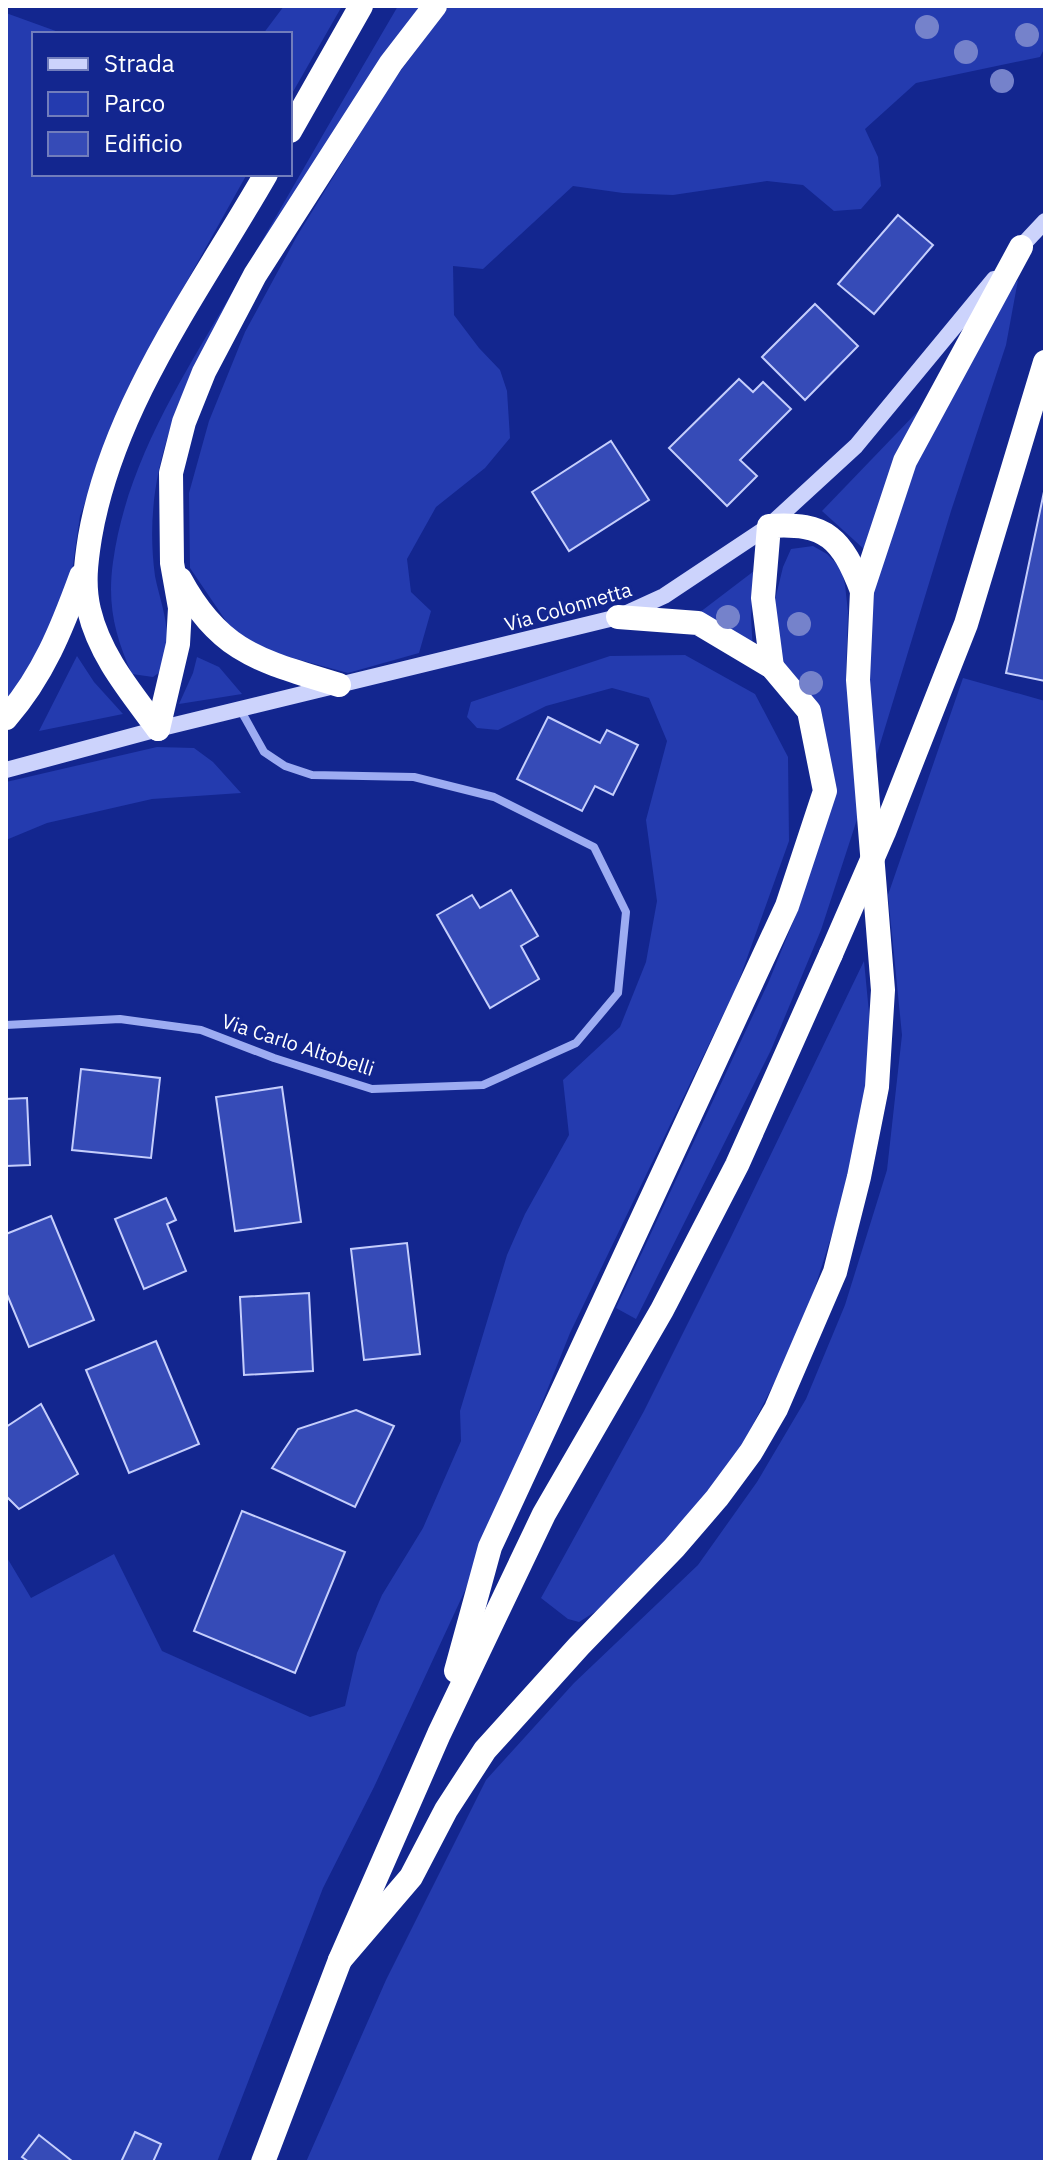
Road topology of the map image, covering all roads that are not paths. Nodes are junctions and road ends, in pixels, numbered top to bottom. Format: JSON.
{"nodes":[{"id":1,"x":361,"y":6,"type":"edge"},
{"id":2,"x":435,"y":6,"type":"edge"},
{"id":3,"x":292,"y":127,"type":"edge"},
{"id":4,"x":265,"y":176,"type":"edge"},
{"id":5,"x":1045,"y":221,"type":"edge"},
{"id":6,"x":1021,"y":247,"type":"junction"},
{"id":7,"x":1045,"y":362,"type":"edge"},
{"id":8,"x":769,"y":526,"type":"junction"},
{"id":9,"x":86,"y":563,"type":"junction"},
{"id":10,"x":172,"y":563,"type":"junction"},
{"id":11,"x":862,"y":591,"type":"junction"},
{"id":12,"x":618,"y":617,"type":"junction"},
{"id":13,"x":772,"y":667,"type":"junction"},
{"id":14,"x":339,"y":685,"type":"junction"},
{"id":15,"x":239,"y":709,"type":"junction"},
{"id":16,"x":6,"y":718,"type":"edge"},
{"id":17,"x":158,"y":729,"type":"junction"},
{"id":18,"x":6,"y":770,"type":"edge"},
{"id":19,"x":6,"y":1025,"type":"edge"},
{"id":20,"x":439,"y":1734,"type":"junction"},
{"id":21,"x":340,"y":1960,"type":"junction"},
{"id":22,"x":263,"y":2162,"type":"edge"}],
"edges":[{"from":1,"to":3,"type":"highway"},
{"from":2,"to":10,"type":"highway"},
{"from":4,"to":9,"type":"highway"},
{"from":5,"to":6,"type":"main road","name":"Via Colonnetta"},
{"from":6,"to":8,"type":"main road","name":"Via Colonnetta"},
{"from":6,"to":11,"type":"highway"},
{"from":7,"to":20,"type":"highway","bridge":true},
{"from":8,"to":11,"type":"highway"},
{"from":8,"to":12,"type":"main road","name":"Via Colonnetta"},
{"from":8,"to":13,"type":"highway"},
{"from":9,"to":16,"type":"highway"},
{"from":9,"to":17,"type":"highway"},
{"from":10,"to":14,"type":"highway"},
{"from":10,"to":17,"type":"highway"},
{"from":11,"to":21,"type":"highway"},
{"from":12,"to":13,"type":"highway"},
{"from":12,"to":14,"type":"main road","name":"Via Colonnetta"},
{"from":13,"to":20,"type":"highway"},
{"from":14,"to":15,"type":"main road","name":"Via Colonnetta"},
{"from":15,"to":17,"type":"main road","name":"Via Colonnetta"},
{"from":15,"to":19,"type":"street","name":"Via Carlo Altobelli"},
{"from":17,"to":18,"type":"main road","name":"Via Colonnetta"},
{"from":20,"to":21,"type":"highway"},
{"from":21,"to":22,"type":"highway"}]}
